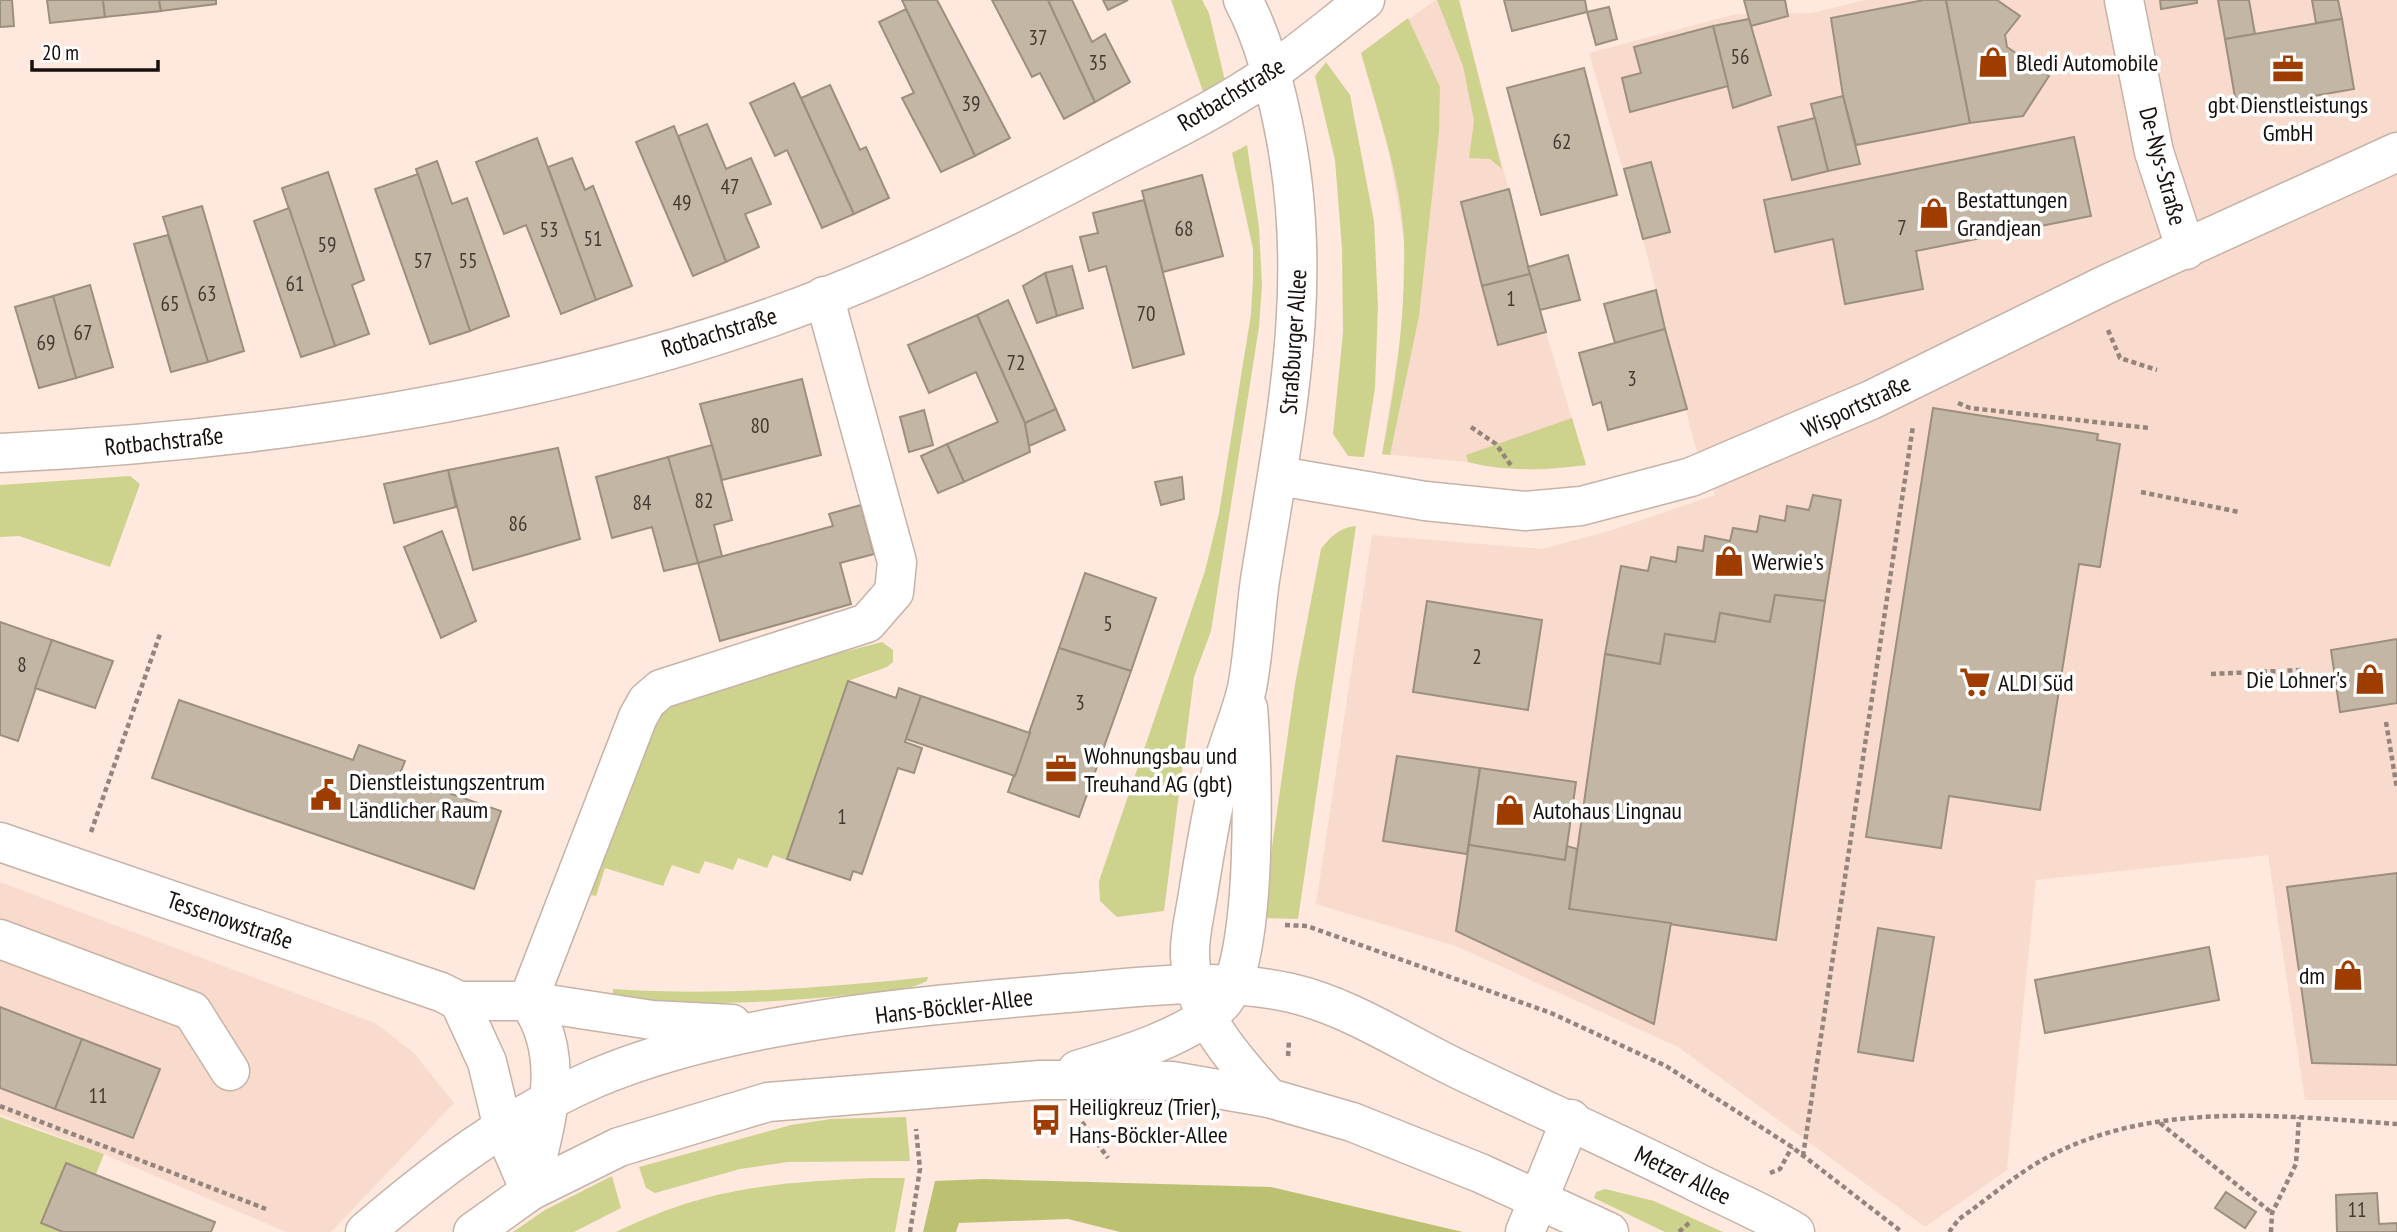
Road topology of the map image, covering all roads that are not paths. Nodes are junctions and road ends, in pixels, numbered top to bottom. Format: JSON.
{"nodes":[{"id":1,"x":1243,"y":0,"type":"edge"},
{"id":2,"x":1365,"y":0,"type":"edge"},
{"id":3,"x":2124,"y":0,"type":"edge"},
{"id":4,"x":1272,"y":72,"type":"junction"},
{"id":5,"x":2397,"y":152,"type":"edge"},
{"id":6,"x":2186,"y":250,"type":"junction"},
{"id":7,"x":824,"y":296,"type":"junction"},
{"id":8,"x":0,"y":453,"type":"edge"},
{"id":9,"x":1279,"y":476,"type":"junction"},
{"id":10,"x":1247,"y":688,"type":"junction"},
{"id":11,"x":0,"y":842,"type":"edge"},
{"id":12,"x":0,"y":939,"type":"edge"},
{"id":13,"x":1236,"y":983,"type":"junction"},
{"id":14,"x":459,"y":1001,"type":"junction"},
{"id":15,"x":527,"y":1001,"type":"junction"},
{"id":16,"x":1200,"y":1001,"type":"junction"},
{"id":17,"x":787,"y":1026,"type":"junction"},
{"id":18,"x":230,"y":1070,"type":"dead end"},
{"id":19,"x":1041,"y":1080,"type":"junction"},
{"id":20,"x":1269,"y":1098,"type":"junction"},
{"id":21,"x":547,"y":1103,"type":"junction"},
{"id":22,"x":1570,"y":1119,"type":"junction"},
{"id":23,"x":503,"y":1128,"type":"junction"},
{"id":24,"x":530,"y":1191,"type":"junction"},
{"id":25,"x":1531,"y":1216,"type":"edge"},
{"id":26,"x":365,"y":1232,"type":"edge"},
{"id":27,"x":473,"y":1232,"type":"edge"},
{"id":28,"x":1609,"y":1232,"type":"edge"},
{"id":29,"x":1795,"y":1232,"type":"edge"}],
"edges":[{"from":1,"to":4,"type":"street","name":"Straßburger Allee"},
{"from":2,"to":4,"type":"street","name":"Rotbachstraße"},
{"from":3,"to":6,"type":"street","name":"De-Nys-Straße"},
{"from":4,"to":7,"type":"street","name":"Rotbachstraße"},
{"from":4,"to":9,"type":"street","name":"Straßburger Allee"},
{"from":5,"to":6,"type":"street","name":"Wisportstraße"},
{"from":6,"to":9,"type":"street","name":"Wisportstraße"},
{"from":7,"to":8,"type":"street","name":"Rotbachstraße"},
{"from":7,"to":15,"type":"street"},
{"from":9,"to":10,"type":"street","name":"Straßburger Allee"},
{"from":10,"to":13,"type":"street","name":"Straßburger Allee"},
{"from":10,"to":16,"type":"street","name":"Straßburger Allee"},
{"from":11,"to":14,"type":"street","name":"Tessenowstraße"},
{"from":12,"to":18,"type":"street"},
{"from":13,"to":16,"type":"street"},
{"from":13,"to":22,"type":"street"},
{"from":14,"to":15,"type":"street","name":"Tessenowstraße"},
{"from":14,"to":23,"type":"street"},
{"from":15,"to":17,"type":"street","name":"Tessenowstraße"},
{"from":15,"to":21,"type":"street"},
{"from":16,"to":17,"type":"street","name":"Hans-Böckler-Allee"},
{"from":16,"to":19,"type":"street"},
{"from":16,"to":20,"type":"street"},
{"from":17,"to":21,"type":"street","name":"Hans-Böckler-Allee"},
{"from":19,"to":20,"type":"street"},
{"from":19,"to":24,"type":"street"},
{"from":20,"to":25,"type":"street"},
{"from":21,"to":23,"type":"street","name":"Hans-Böckler-Allee"},
{"from":21,"to":24,"type":"street"},
{"from":22,"to":25,"type":"street"},
{"from":22,"to":29,"type":"street","name":"Metzer Allee"},
{"from":23,"to":24,"type":"street"},
{"from":23,"to":26,"type":"street","name":"Hans-Böckler-Allee"},
{"from":24,"to":27,"type":"street"},
{"from":25,"to":28,"type":"street"}]}
